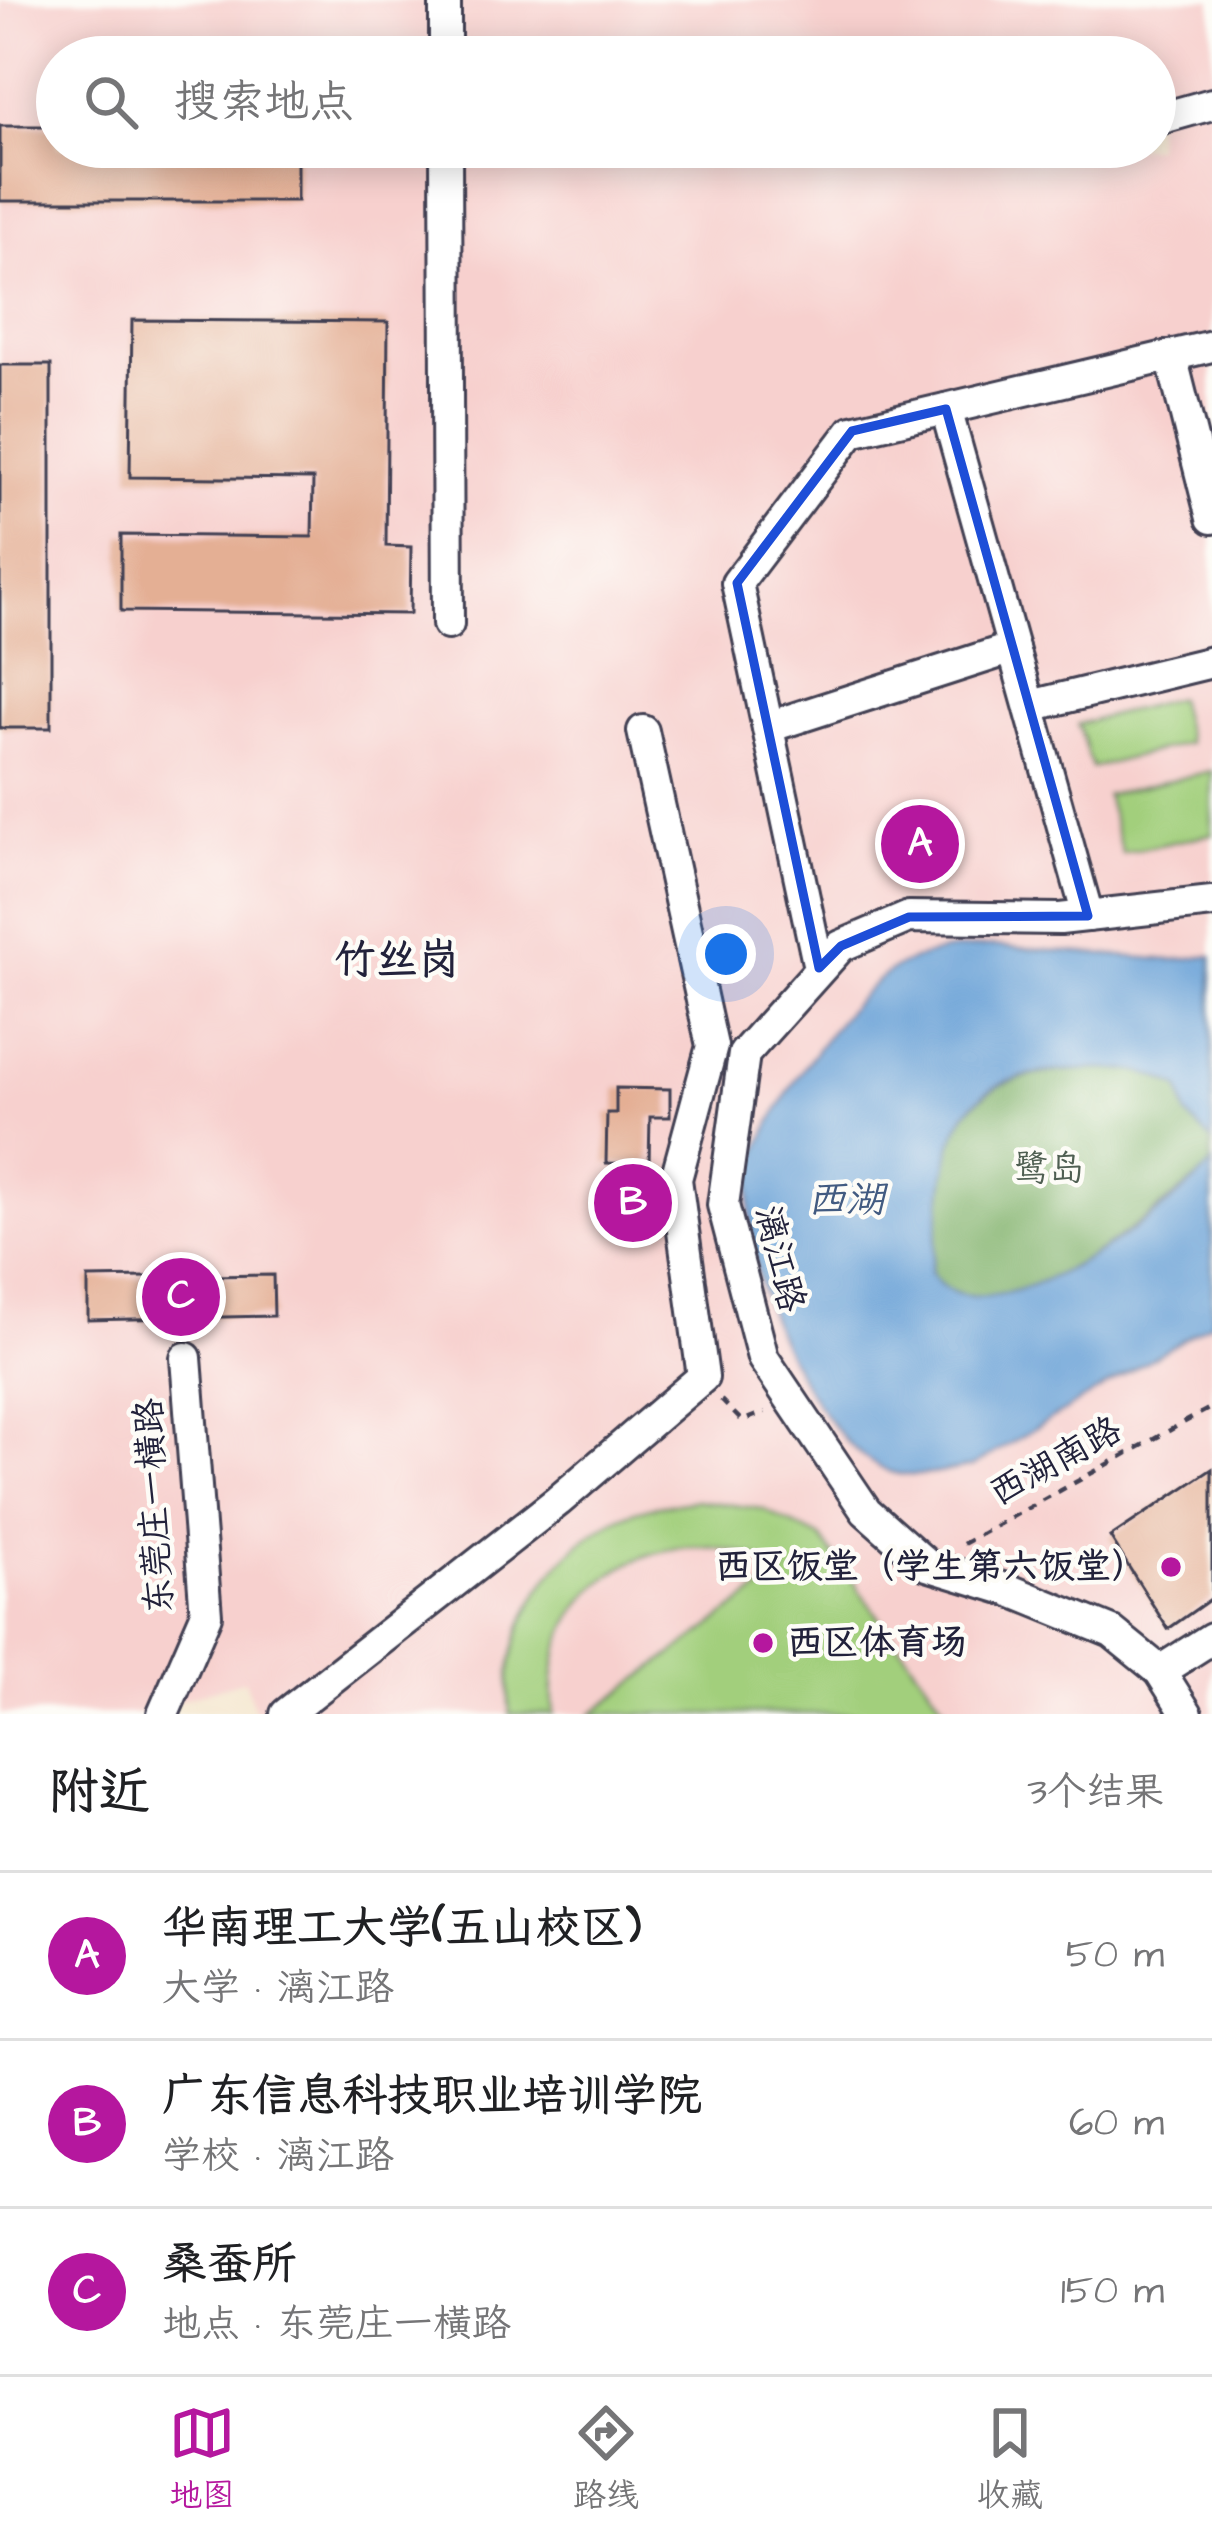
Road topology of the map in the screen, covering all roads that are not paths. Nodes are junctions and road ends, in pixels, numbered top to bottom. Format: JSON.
{"nodes":[{"id":1,"x":445,"y":0,"type":"edge"},
{"id":2,"x":445,"y":36,"type":"edge"},
{"id":3,"x":1212,"y":104,"type":"edge"},
{"id":4,"x":1176,"y":114,"type":"edge"},
{"id":5,"x":446,"y":168,"type":"edge"},
{"id":6,"x":1212,"y":346,"type":"edge"},
{"id":7,"x":1171,"y":356,"type":"junction"},
{"id":8,"x":946,"y":409,"type":"junction"},
{"id":9,"x":1212,"y":518,"type":"edge"},
{"id":10,"x":448,"y":624,"type":"dead end"},
{"id":11,"x":1013,"y":648,"type":"junction"},
{"id":12,"x":1212,"y":662,"type":"edge"},
{"id":13,"x":1030,"y":706,"type":"junction"},
{"id":14,"x":768,"y":727,"type":"junction"},
{"id":15,"x":643,"y":731,"type":"dead end"},
{"id":16,"x":1212,"y":902,"type":"edge"},
{"id":17,"x":1088,"y":916,"type":"junction"},
{"id":18,"x":819,"y":968,"type":"junction"},
{"id":19,"x":186,"y":1358,"type":"dead end"},
{"id":20,"x":1212,"y":1638,"type":"edge"},
{"id":21,"x":1160,"y":1671,"type":"junction"},
{"id":22,"x":163,"y":1714,"type":"edge"},
{"id":23,"x":286,"y":1714,"type":"edge"},
{"id":24,"x":1187,"y":1714,"type":"edge"}],
"edges":[{"from":1,"to":2,"type":"street"},
{"from":3,"to":4,"type":"street"},
{"from":5,"to":10,"type":"street"},
{"from":6,"to":7,"type":"street"},
{"from":7,"to":8,"type":"street"},
{"from":7,"to":9,"type":"street"},
{"from":8,"to":11,"type":"street"},
{"from":8,"to":14,"type":"street"},
{"from":11,"to":13,"type":"street"},
{"from":11,"to":14,"type":"street"},
{"from":12,"to":13,"type":"street"},
{"from":13,"to":17,"type":"street"},
{"from":14,"to":18,"type":"street"},
{"from":15,"to":23,"type":"street"},
{"from":16,"to":17,"type":"street","name":"漓江路"},
{"from":17,"to":18,"type":"street","name":"漓江路"},
{"from":18,"to":21,"type":"street","name":"漓江路"},
{"from":19,"to":22,"type":"street","name":"东莞庄一横路"},
{"from":20,"to":21,"type":"street"},
{"from":21,"to":24,"type":"street","name":"漓江路"}]}
